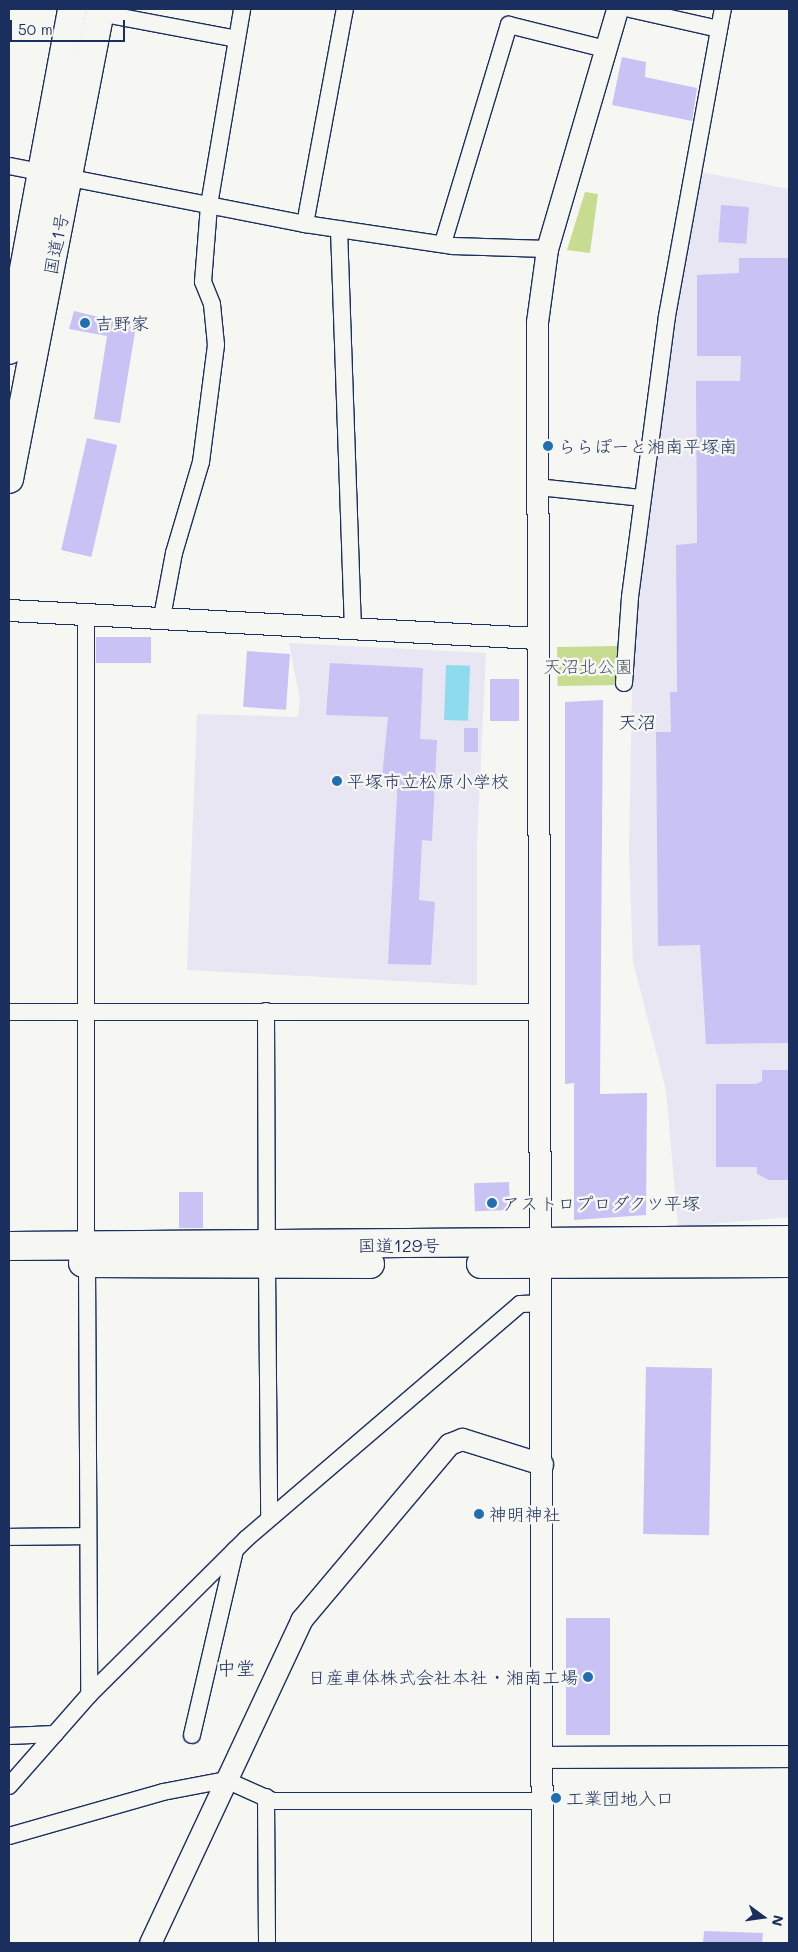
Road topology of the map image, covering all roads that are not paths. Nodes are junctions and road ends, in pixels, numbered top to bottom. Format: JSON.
{"nodes":[{"id":1,"x":72,"y":9,"type":"edge"},
{"id":2,"x":242,"y":9,"type":"edge"},
{"id":3,"x":345,"y":9,"type":"edge"},
{"id":4,"x":617,"y":9,"type":"edge"},
{"id":5,"x":630,"y":9,"type":"edge"},
{"id":6,"x":723,"y":9,"type":"edge"},
{"id":7,"x":100,"y":11,"type":"edge"},
{"id":8,"x":719,"y":29,"type":"junction"},
{"id":9,"x":237,"y":39,"type":"junction"},
{"id":10,"x":605,"y":49,"type":"junction"},
{"id":11,"x":9,"y":166,"type":"edge"},
{"id":12,"x":42,"y":170,"type":"junction"},
{"id":13,"x":69,"y":178,"type":"junction"},
{"id":14,"x":209,"y":205,"type":"junction"},
{"id":15,"x":305,"y":224,"type":"junction"},
{"id":16,"x":339,"y":228,"type":"junction"},
{"id":17,"x":443,"y":243,"type":"junction"},
{"id":18,"x":547,"y":249,"type":"junction"},
{"id":19,"x":9,"y":350,"type":"edge"},
{"id":20,"x":9,"y":479,"type":"edge"},
{"id":21,"x":537,"y":487,"type":"junction"},
{"id":22,"x":642,"y":498,"type":"junction"},
{"id":23,"x":9,"y":610,"type":"edge"},
{"id":24,"x":86,"y":612,"type":"junction"},
{"id":25,"x":162,"y":617,"type":"junction"},
{"id":26,"x":353,"y":628,"type":"junction"},
{"id":27,"x":537,"y":638,"type":"junction"},
{"id":28,"x":624,"y":683,"type":"dead end"},
{"id":29,"x":266,"y":1011,"type":"junction"},
{"id":30,"x":9,"y":1012,"type":"edge"},
{"id":31,"x":87,"y":1012,"type":"junction"},
{"id":32,"x":538,"y":1012,"type":"junction"},
{"id":33,"x":789,"y":1240,"type":"edge"},
{"id":34,"x":9,"y":1246,"type":"edge"},
{"id":35,"x":87,"y":1254,"type":"junction"},
{"id":36,"x":267,"y":1254,"type":"junction"},
{"id":37,"x":542,"y":1254,"type":"junction"},
{"id":38,"x":9,"y":1263,"type":"edge"},
{"id":39,"x":789,"y":1263,"type":"edge"},
{"id":40,"x":543,"y":1303,"type":"junction"},
{"id":41,"x":542,"y":1464,"type":"junction"},
{"id":42,"x":269,"y":1518,"type":"junction"},
{"id":43,"x":9,"y":1536,"type":"edge"},
{"id":44,"x":88,"y":1536,"type":"junction"},
{"id":45,"x":235,"y":1550,"type":"junction"},
{"id":46,"x":89,"y":1695,"type":"junction"},
{"id":47,"x":55,"y":1734,"type":"junction"},
{"id":48,"x":192,"y":1735,"type":"dead end"},
{"id":49,"x":9,"y":1736,"type":"edge"},
{"id":50,"x":789,"y":1756,"type":"edge"},
{"id":51,"x":542,"y":1757,"type":"junction"},
{"id":52,"x":226,"y":1780,"type":"junction"},
{"id":53,"x":9,"y":1786,"type":"edge"},
{"id":54,"x":266,"y":1797,"type":"junction"},
{"id":55,"x":542,"y":1801,"type":"junction"},
{"id":56,"x":9,"y":1836,"type":"edge"},
{"id":57,"x":150,"y":1943,"type":"edge"},
{"id":58,"x":266,"y":1943,"type":"edge"},
{"id":59,"x":542,"y":1943,"type":"edge"}],
"edges":[{"from":1,"to":12,"type":"highway","name":"国道1号"},
{"from":2,"to":9,"type":"street"},
{"from":3,"to":15,"type":"street"},
{"from":4,"to":10,"type":"street"},
{"from":5,"to":8,"type":"street"},
{"from":6,"to":8,"type":"street"},
{"from":7,"to":9,"type":"street"},
{"from":7,"to":13,"type":"highway","name":"国道1号"},
{"from":8,"to":22,"type":"street"},
{"from":9,"to":14,"type":"street"},
{"from":10,"to":17,"type":"street"},
{"from":10,"to":18,"type":"street"},
{"from":11,"to":12,"type":"street"},
{"from":12,"to":13,"type":"street"},
{"from":12,"to":19,"type":"highway","name":"国道1号"},
{"from":13,"to":14,"type":"street"},
{"from":13,"to":20,"type":"highway","name":"国道1号"},
{"from":14,"to":15,"type":"street"},
{"from":14,"to":25,"type":"street"},
{"from":15,"to":16,"type":"street"},
{"from":16,"to":17,"type":"street"},
{"from":16,"to":26,"type":"street"},
{"from":17,"to":18,"type":"street"},
{"from":18,"to":21,"type":"street"},
{"from":21,"to":22,"type":"street"},
{"from":21,"to":27,"type":"street"},
{"from":22,"to":28,"type":"street"},
{"from":23,"to":24,"type":"street"},
{"from":24,"to":25,"type":"street"},
{"from":24,"to":31,"type":"street"},
{"from":25,"to":26,"type":"street"},
{"from":26,"to":27,"type":"street"},
{"from":27,"to":32,"type":"street"},
{"from":29,"to":31,"type":"street"},
{"from":29,"to":32,"type":"street"},
{"from":29,"to":36,"type":"street"},
{"from":30,"to":31,"type":"street"},
{"from":31,"to":35,"type":"street"},
{"from":32,"to":37,"type":"street"},
{"from":33,"to":37,"type":"highway","name":"国道129号"},
{"from":34,"to":35,"type":"highway","name":"国道129号"},
{"from":35,"to":36,"type":"highway","name":"国道129号"},
{"from":35,"to":38,"type":"highway","name":"国道129号"},
{"from":35,"to":44,"type":"street"},
{"from":36,"to":37,"type":"highway","name":"国道129号"},
{"from":36,"to":42,"type":"street"},
{"from":37,"to":39,"type":"highway","name":"国道129号"},
{"from":37,"to":40,"type":"street"},
{"from":40,"to":41,"type":"street"},
{"from":40,"to":42,"type":"street"},
{"from":41,"to":51,"type":"street"},
{"from":41,"to":52,"type":"street"},
{"from":42,"to":45,"type":"street"},
{"from":43,"to":44,"type":"street"},
{"from":44,"to":46,"type":"street"},
{"from":45,"to":46,"type":"street"},
{"from":45,"to":48,"type":"street"},
{"from":46,"to":47,"type":"street"},
{"from":47,"to":49,"type":"street"},
{"from":47,"to":53,"type":"street"},
{"from":50,"to":51,"type":"street"},
{"from":51,"to":55,"type":"street"},
{"from":52,"to":54,"type":"street"},
{"from":52,"to":56,"type":"street"},
{"from":52,"to":57,"type":"street"},
{"from":54,"to":55,"type":"street"},
{"from":54,"to":58,"type":"street"},
{"from":55,"to":59,"type":"street"}]}
